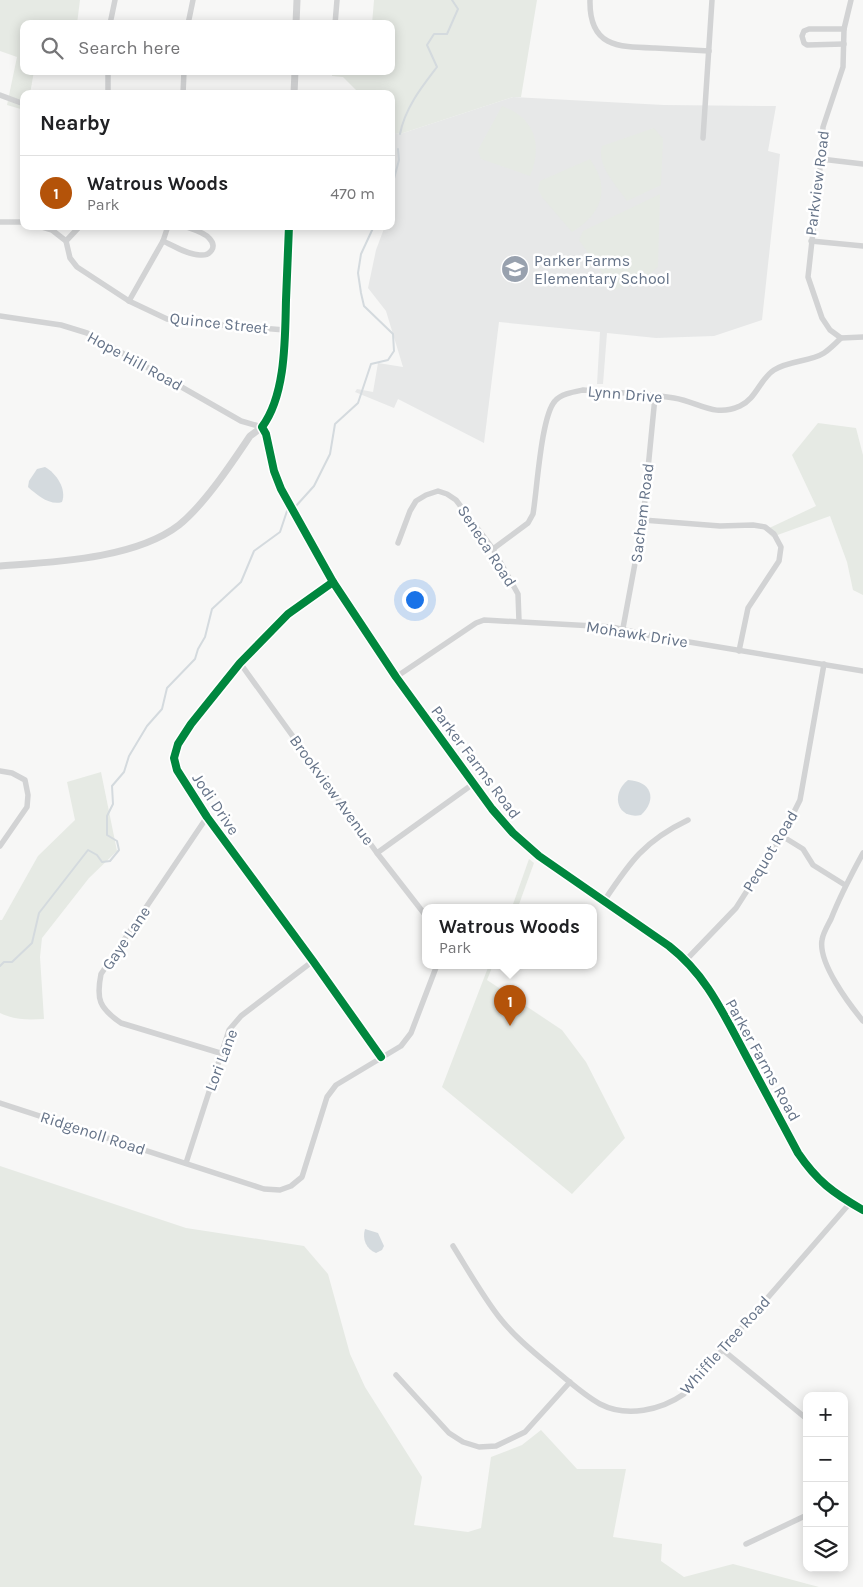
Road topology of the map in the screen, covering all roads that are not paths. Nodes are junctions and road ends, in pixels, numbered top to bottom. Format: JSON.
{"nodes":[{"id":1,"x":115,"y":0,"type":"edge"},
{"id":2,"x":192,"y":0,"type":"edge"},
{"id":3,"x":298,"y":0,"type":"edge"},
{"id":4,"x":337,"y":0,"type":"edge"},
{"id":5,"x":590,"y":0,"type":"edge"},
{"id":6,"x":712,"y":0,"type":"edge"},
{"id":7,"x":851,"y":0,"type":"edge"},
{"id":8,"x":111,"y":20,"type":"edge"},
{"id":9,"x":189,"y":20,"type":"edge"},
{"id":10,"x":296,"y":20,"type":"edge"},
{"id":11,"x":335,"y":20,"type":"edge"},
{"id":12,"x":844,"y":29,"type":"junction"},
{"id":13,"x":844,"y":44,"type":"junction"},
{"id":14,"x":709,"y":50,"type":"junction"},
{"id":15,"x":108,"y":75,"type":"edge"},
{"id":16,"x":184,"y":75,"type":"edge"},
{"id":17,"x":294,"y":75,"type":"edge"},
{"id":18,"x":108,"y":90,"type":"edge"},
{"id":19,"x":183,"y":90,"type":"edge"},
{"id":20,"x":294,"y":90,"type":"edge"},
{"id":21,"x":0,"y":95,"type":"edge"},
{"id":22,"x":20,"y":102,"type":"edge"},
{"id":23,"x":703,"y":138,"type":"dead end"},
{"id":24,"x":821,"y":159,"type":"junction"},
{"id":25,"x":863,"y":164,"type":"edge"},
{"id":26,"x":0,"y":222,"type":"edge"},
{"id":27,"x":20,"y":222,"type":"edge"},
{"id":28,"x":52,"y":230,"type":"edge"},
{"id":29,"x":76,"y":230,"type":"edge"},
{"id":30,"x":167,"y":230,"type":"edge"},
{"id":31,"x":193,"y":230,"type":"edge"},
{"id":32,"x":289,"y":230,"type":"edge"},
{"id":33,"x":66,"y":241,"type":"junction"},
{"id":34,"x":163,"y":241,"type":"junction"},
{"id":35,"x":811,"y":241,"type":"junction"},
{"id":36,"x":863,"y":246,"type":"edge"},
{"id":37,"x":129,"y":300,"type":"junction"},
{"id":38,"x":0,"y":316,"type":"edge"},
{"id":39,"x":285,"y":330,"type":"junction"},
{"id":40,"x":863,"y":337,"type":"edge"},
{"id":41,"x":841,"y":338,"type":"junction"},
{"id":42,"x":655,"y":396,"type":"junction"},
{"id":43,"x":262,"y":427,"type":"junction"},
{"id":44,"x":643,"y":520,"type":"junction"},
{"id":45,"x":398,"y":543,"type":"dead end"},
{"id":46,"x":493,"y":550,"type":"junction"},
{"id":47,"x":0,"y":566,"type":"edge"},
{"id":48,"x":333,"y":582,"type":"junction"},
{"id":49,"x":519,"y":621,"type":"junction"},
{"id":50,"x":623,"y":628,"type":"junction"},
{"id":51,"x":739,"y":651,"type":"junction"},
{"id":52,"x":240,"y":663,"type":"junction"},
{"id":53,"x":824,"y":664,"type":"junction"},
{"id":54,"x":863,"y":671,"type":"edge"},
{"id":55,"x":396,"y":677,"type":"junction"},
{"id":56,"x":0,"y":771,"type":"edge"},
{"id":57,"x":472,"y":784,"type":"junction"},
{"id":58,"x":207,"y":817,"type":"junction"},
{"id":59,"x":688,"y":820,"type":"dead end"},
{"id":60,"x":782,"y":836,"type":"junction"},
{"id":61,"x":0,"y":846,"type":"edge"},
{"id":62,"x":378,"y":853,"type":"junction"},
{"id":63,"x":863,"y":853,"type":"edge"},
{"id":64,"x":845,"y":885,"type":"junction"},
{"id":65,"x":604,"y":901,"type":"junction"},
{"id":66,"x":422,"y":911,"type":"edge"},
{"id":67,"x":686,"y":960,"type":"junction"},
{"id":68,"x":313,"y":961,"type":"junction"},
{"id":69,"x":435,"y":969,"type":"edge"},
{"id":70,"x":863,"y":1021,"type":"edge"},
{"id":71,"x":220,"y":1053,"type":"junction"},
{"id":72,"x":382,"y":1057,"type":"junction"},
{"id":73,"x":0,"y":1103,"type":"edge"},
{"id":74,"x":186,"y":1163,"type":"junction"},
{"id":75,"x":850,"y":1203,"type":"junction"},
{"id":76,"x":863,"y":1210,"type":"edge"},
{"id":77,"x":453,"y":1246,"type":"dead end"},
{"id":78,"x":723,"y":1350,"type":"junction"},
{"id":79,"x":396,"y":1375,"type":"dead end"},
{"id":80,"x":570,"y":1382,"type":"junction"},
{"id":81,"x":803,"y":1416,"type":"edge"},
{"id":82,"x":803,"y":1516,"type":"edge"},
{"id":83,"x":746,"y":1544,"type":"dead end"}],
"edges":[{"from":1,"to":8,"type":"street"},
{"from":2,"to":9,"type":"street"},
{"from":3,"to":10,"type":"street"},
{"from":4,"to":11,"type":"street"},
{"from":5,"to":14,"type":"street"},
{"from":6,"to":14,"type":"street"},
{"from":7,"to":12,"type":"street","name":"Parkview Road"},
{"from":12,"to":13,"type":"street","name":"Parkview Road"},
{"from":12,"to":13,"type":"street"},
{"from":13,"to":24,"type":"street","name":"Parkview Road"},
{"from":14,"to":23,"type":"street"},
{"from":15,"to":18,"type":"street"},
{"from":16,"to":19,"type":"street"},
{"from":17,"to":20,"type":"street"},
{"from":21,"to":22,"type":"street"},
{"from":24,"to":25,"type":"street"},
{"from":24,"to":35,"type":"street","name":"Parkview Road"},
{"from":26,"to":27,"type":"street"},
{"from":28,"to":33,"type":"street"},
{"from":29,"to":33,"type":"street"},
{"from":30,"to":34,"type":"street"},
{"from":31,"to":34,"type":"street"},
{"from":32,"to":39,"type":"street"},
{"from":33,"to":37,"type":"street","name":"Quince Street"},
{"from":34,"to":37,"type":"street"},
{"from":35,"to":36,"type":"street"},
{"from":35,"to":41,"type":"street","name":"Parkview Road"},
{"from":37,"to":39,"type":"street","name":"Quince Street"},
{"from":38,"to":43,"type":"street","name":"Hope Hill Road"},
{"from":39,"to":43,"type":"street"},
{"from":40,"to":41,"type":"street"},
{"from":41,"to":42,"type":"street","name":"Lynn Drive"},
{"from":42,"to":44,"type":"street","name":"Sachem Road"},
{"from":42,"to":46,"type":"street","name":"Lynn Drive"},
{"from":43,"to":47,"type":"street"},
{"from":43,"to":48,"type":"street","name":"Parker Farms Road"},
{"from":44,"to":50,"type":"street","name":"Sachem Road"},
{"from":44,"to":51,"type":"street"},
{"from":45,"to":46,"type":"street","name":"Seneca Road"},
{"from":46,"to":49,"type":"street","name":"Seneca Road"},
{"from":48,"to":52,"type":"street","name":"Jodi Drive"},
{"from":48,"to":55,"type":"street","name":"Parker Farms Road"},
{"from":49,"to":50,"type":"street","name":"Mohawk Drive"},
{"from":49,"to":55,"type":"street","name":"Mohawk Drive"},
{"from":50,"to":51,"type":"street","name":"Mohawk Drive"},
{"from":51,"to":53,"type":"street","name":"Mohawk Drive"},
{"from":52,"to":58,"type":"street","name":"Jodi Drive"},
{"from":52,"to":62,"type":"street","name":"Brookview Avenue"},
{"from":53,"to":54,"type":"street","name":"Mohawk Drive"},
{"from":53,"to":60,"type":"street","name":"Pequot Road"},
{"from":55,"to":57,"type":"street","name":"Parker Farms Road"},
{"from":56,"to":61,"type":"street"},
{"from":57,"to":62,"type":"street"},
{"from":57,"to":65,"type":"street","name":"Parker Farms Road"},
{"from":58,"to":68,"type":"street","name":"Jodi Drive"},
{"from":58,"to":71,"type":"street","name":"Gaye Lane"},
{"from":59,"to":65,"type":"street"},
{"from":60,"to":64,"type":"street"},
{"from":60,"to":67,"type":"street","name":"Pequot Road"},
{"from":62,"to":66,"type":"street","name":"Brookview Avenue"},
{"from":63,"to":64,"type":"street"},
{"from":64,"to":70,"type":"street"},
{"from":65,"to":67,"type":"street","name":"Parker Farms Road"},
{"from":67,"to":75,"type":"street","name":"Parker Farms Road"},
{"from":68,"to":71,"type":"street","name":"Lori Lane"},
{"from":68,"to":72,"type":"street","name":"Jodi Drive"},
{"from":69,"to":72,"type":"street"},
{"from":71,"to":74,"type":"street","name":"Lori Lane"},
{"from":72,"to":74,"type":"street"},
{"from":73,"to":74,"type":"street","name":"Ridgenoll Road"},
{"from":75,"to":76,"type":"street","name":"Parker Farms Road"},
{"from":75,"to":78,"type":"street","name":"Whiffle Tree Road"},
{"from":77,"to":80,"type":"street","name":"Whiffle Tree Road"},
{"from":78,"to":80,"type":"street","name":"Whiffle Tree Road"},
{"from":78,"to":81,"type":"street"},
{"from":79,"to":80,"type":"street"},
{"from":82,"to":83,"type":"street"}]}
